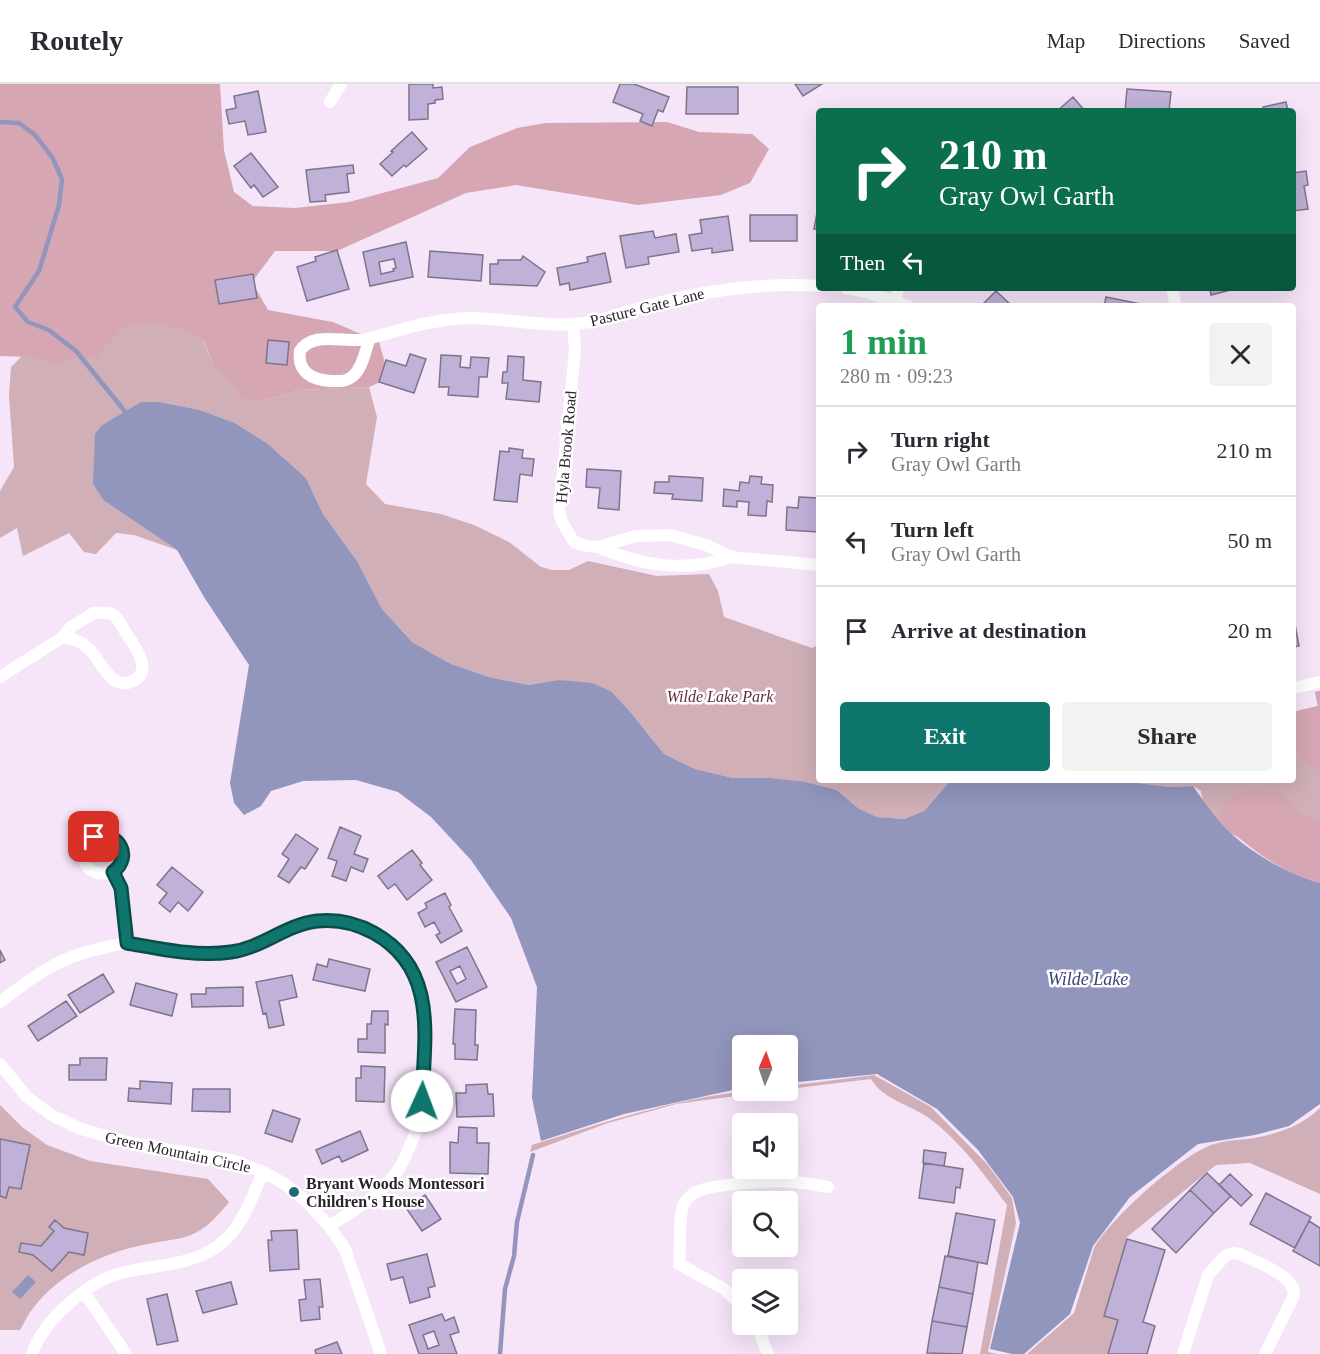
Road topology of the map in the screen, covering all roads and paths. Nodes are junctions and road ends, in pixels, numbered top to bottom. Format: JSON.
{"nodes":[{"id":1,"x":341,"y":84,"type":"edge"},
{"id":2,"x":330,"y":102,"type":"dead end"},
{"id":3,"x":816,"y":286,"type":"edge"},
{"id":4,"x":870,"y":291,"type":"edge"},
{"id":5,"x":900,"y":303,"type":"edge"},
{"id":6,"x":573,"y":324,"type":"junction"},
{"id":7,"x":370,"y":338,"type":"junction"},
{"id":8,"x":598,"y":547,"type":"junction"},
{"id":9,"x":731,"y":557,"type":"junction"},
{"id":10,"x":816,"y":565,"type":"edge"},
{"id":11,"x":63,"y":637,"type":"junction"},
{"id":12,"x":0,"y":677,"type":"edge"},
{"id":13,"x":1320,"y":682,"type":"edge"},
{"id":14,"x":1296,"y":687,"type":"edge"},
{"id":15,"x":113,"y":872,"type":"dead end"},
{"id":16,"x":127,"y":943,"type":"junction"},
{"id":17,"x":0,"y":1002,"type":"edge"},
{"id":18,"x":0,"y":1064,"type":"edge"},
{"id":19,"x":263,"y":1172,"type":"junction"},
{"id":20,"x":828,"y":1187,"type":"dead end"},
{"id":21,"x":329,"y":1226,"type":"junction"},
{"id":22,"x":84,"y":1292,"type":"junction"},
{"id":23,"x":732,"y":1297,"type":"edge"},
{"id":24,"x":760,"y":1335,"type":"edge"},
{"id":25,"x":32,"y":1354,"type":"edge"},
{"id":26,"x":126,"y":1354,"type":"edge"},
{"id":27,"x":381,"y":1354,"type":"edge"},
{"id":28,"x":768,"y":1354,"type":"edge"},
{"id":29,"x":1183,"y":1354,"type":"edge"},
{"id":30,"x":1265,"y":1354,"type":"edge"}],
"edges":[{"from":1,"to":2,"type":"street"},
{"from":3,"to":6,"type":"street","name":"Pasture Gate Lane"},
{"from":4,"to":5,"type":"street"},
{"from":6,"to":7,"type":"street","name":"Pasture Gate Lane"},
{"from":6,"to":8,"type":"street","name":"Hyla Brook Road"},
{"from":7,"to":7,"type":"street","name":"Pasture Gate Lane"},
{"from":8,"to":9,"type":"street","name":"Hyla Brook Road"},
{"from":8,"to":9,"type":"street","name":"Hyla Brook Road"},
{"from":9,"to":10,"type":"street","name":"Hyla Brook Road"},
{"from":11,"to":11,"type":"street"},
{"from":11,"to":12,"type":"street"},
{"from":13,"to":14,"type":"street"},
{"from":15,"to":16,"type":"street"},
{"from":16,"to":17,"type":"street"},
{"from":16,"to":21,"type":"street"},
{"from":18,"to":19,"type":"street","name":"Green Mountain Circle"},
{"from":19,"to":21,"type":"street","name":"Green Mountain Circle"},
{"from":19,"to":22,"type":"street"},
{"from":20,"to":23,"type":"street"},
{"from":21,"to":27,"type":"street","name":"Green Mountain Circle"},
{"from":22,"to":25,"type":"street"},
{"from":22,"to":26,"type":"street"},
{"from":24,"to":28,"type":"street"},
{"from":29,"to":30,"type":"street"}]}
